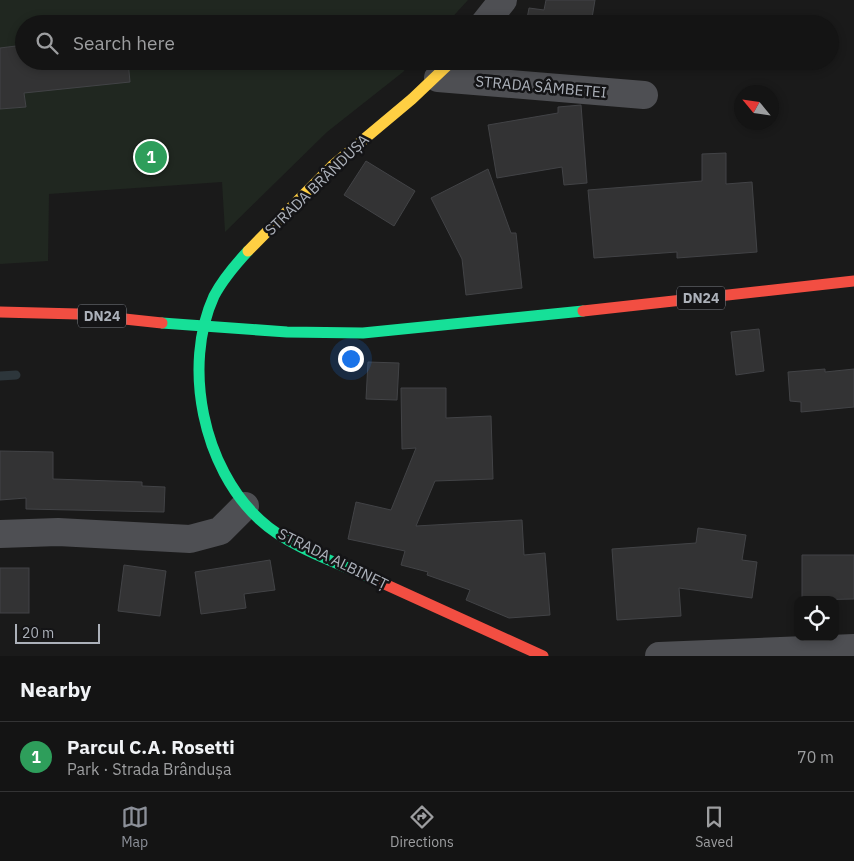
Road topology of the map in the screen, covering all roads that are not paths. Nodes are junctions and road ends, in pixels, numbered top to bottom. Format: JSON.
{"nodes":[{"id":1,"x":503,"y":0,"type":"edge"},
{"id":2,"x":491,"y":15,"type":"edge"},
{"id":3,"x":444,"y":70,"type":"edge"},
{"id":4,"x":453,"y":70,"type":"edge"},
{"id":5,"x":644,"y":95,"type":"dead end"},
{"id":6,"x":854,"y":281,"type":"edge"},
{"id":7,"x":0,"y":312,"type":"edge"},
{"id":8,"x":204,"y":327,"type":"junction"},
{"id":9,"x":245,"y":506,"type":"junction"},
{"id":10,"x":0,"y":534,"type":"edge"},
{"id":11,"x":854,"y":648,"type":"edge"},
{"id":12,"x":543,"y":656,"type":"edge"},
{"id":13,"x":658,"y":656,"type":"edge"}],
"edges":[{"from":1,"to":2,"type":"street"},
{"from":3,"to":8,"type":"street","name":"STRADA BRÂNDUȘA"},
{"from":4,"to":5,"type":"street","name":"STRADA SÂMBETEI"},
{"from":6,"to":8,"type":"street","number":"DN24"},
{"from":7,"to":8,"type":"street","number":"DN24"},
{"from":8,"to":9,"type":"street","name":"STRADA ALBINEȚ"},
{"from":9,"to":10,"type":"street"},
{"from":9,"to":12,"type":"street","name":"STRADA ALBINEȚ"},
{"from":11,"to":13,"type":"street"}]}
